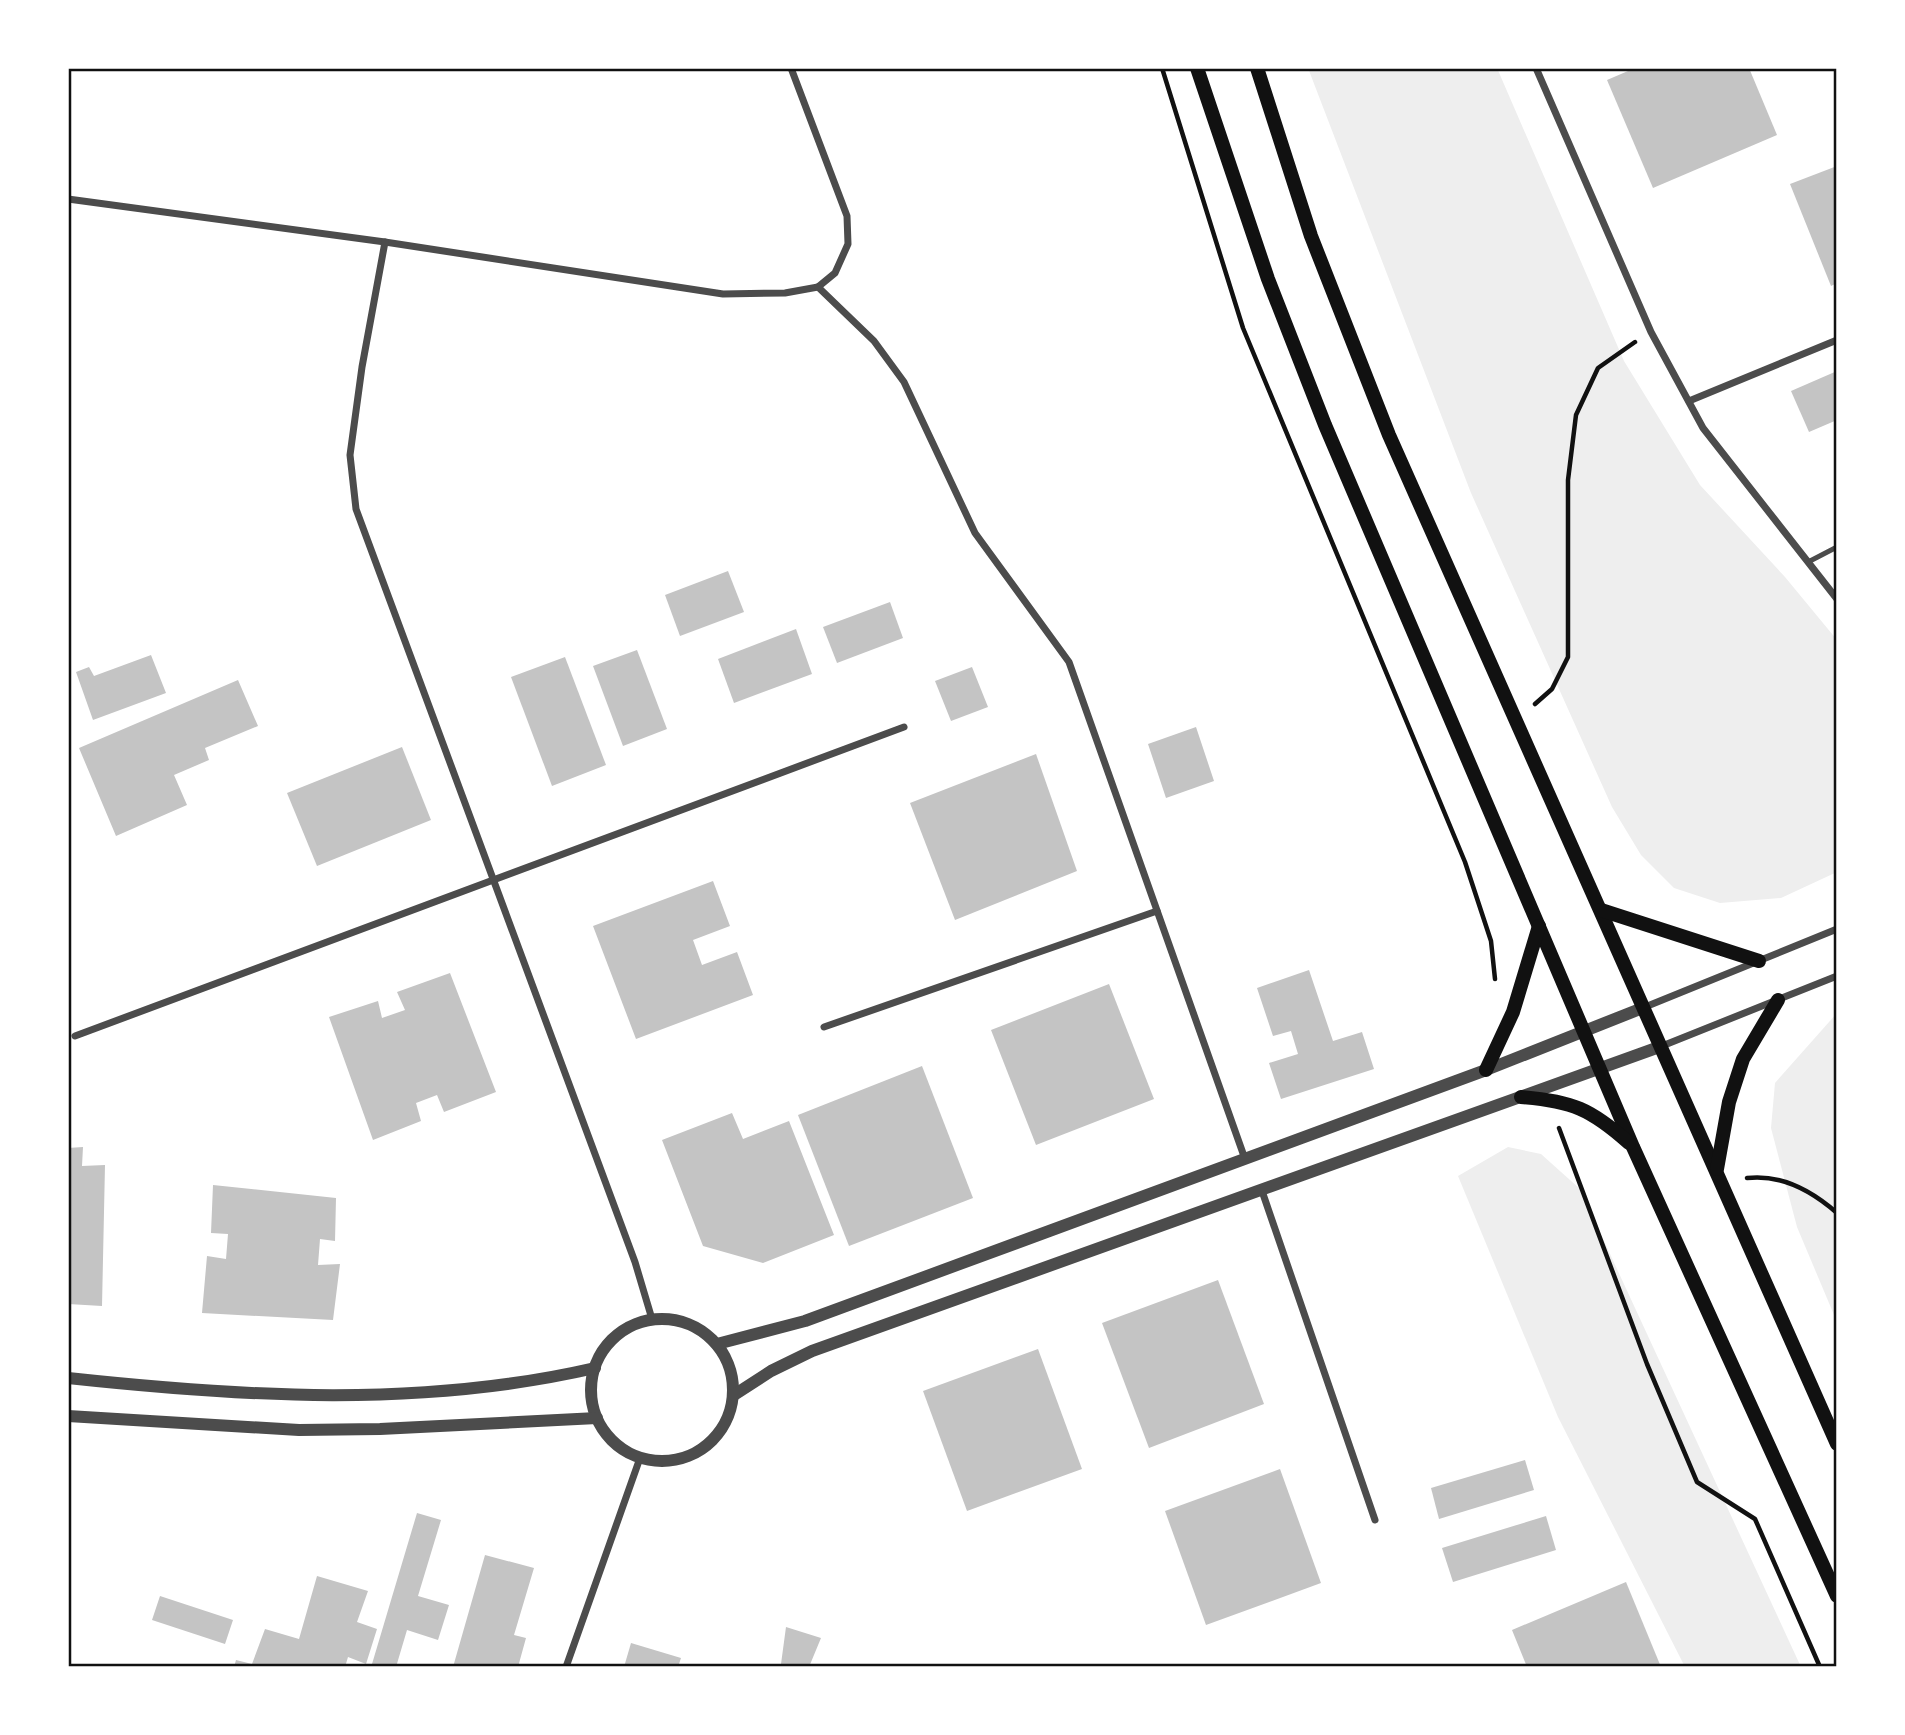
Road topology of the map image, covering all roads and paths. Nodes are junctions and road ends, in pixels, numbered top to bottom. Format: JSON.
{"nodes":[{"id":1,"x":791,"y":68,"type":"edge"},
{"id":2,"x":1162,"y":68,"type":"edge"},
{"id":3,"x":1197,"y":68,"type":"edge"},
{"id":4,"x":1257,"y":68,"type":"edge"},
{"id":5,"x":1536,"y":68,"type":"edge"},
{"id":6,"x":68,"y":199,"type":"edge"},
{"id":7,"x":385,"y":242,"type":"junction"},
{"id":8,"x":818,"y":287,"type":"junction"},
{"id":9,"x":1651,"y":332,"type":"junction"},
{"id":10,"x":1837,"y":340,"type":"edge"},
{"id":11,"x":1689,"y":401,"type":"junction"},
{"id":12,"x":1837,"y":547,"type":"edge"},
{"id":13,"x":1810,"y":561,"type":"junction"},
{"id":14,"x":1837,"y":599,"type":"edge"},
{"id":15,"x":1516,"y":720,"type":"junction"},
{"id":16,"x":904,"y":727,"type":"dead end"},
{"id":17,"x":493,"y":880,"type":"junction"},
{"id":18,"x":1601,"y":909,"type":"junction"},
{"id":19,"x":1157,"y":911,"type":"junction"},
{"id":20,"x":1539,"y":926,"type":"junction"},
{"id":21,"x":1837,"y":929,"type":"edge"},
{"id":22,"x":1759,"y":961,"type":"junction"},
{"id":23,"x":1837,"y":976,"type":"edge"},
{"id":24,"x":1778,"y":1000,"type":"junction"},
{"id":25,"x":1645,"y":1007,"type":"junction"},
{"id":26,"x":1513,"y":1012,"type":"junction"},
{"id":27,"x":824,"y":1027,"type":"dead end"},
{"id":28,"x":1584,"y":1031,"type":"junction"},
{"id":29,"x":75,"y":1036,"type":"dead end"},
{"id":30,"x":1662,"y":1046,"type":"junction"},
{"id":31,"x":1599,"y":1068,"type":"junction"},
{"id":32,"x":1486,"y":1070,"type":"junction"},
{"id":33,"x":1521,"y":1097,"type":"junction"},
{"id":34,"x":1558,"y":1128,"type":"dead end"},
{"id":35,"x":1633,"y":1147,"type":"junction"},
{"id":36,"x":1245,"y":1159,"type":"junction"},
{"id":37,"x":1719,"y":1175,"type":"junction"},
{"id":38,"x":1262,"y":1191,"type":"junction"},
{"id":39,"x":1837,"y":1213,"type":"edge"},
{"id":40,"x":652,"y":1319,"type":"junction"},
{"id":41,"x":717,"y":1344,"type":"junction"},
{"id":42,"x":595,"y":1368,"type":"junction"},
{"id":43,"x":68,"y":1378,"type":"edge"},
{"id":44,"x":733,"y":1395,"type":"junction"},
{"id":45,"x":68,"y":1416,"type":"edge"},
{"id":46,"x":597,"y":1419,"type":"junction"},
{"id":47,"x":1837,"y":1444,"type":"edge"},
{"id":48,"x":640,"y":1458,"type":"junction"},
{"id":49,"x":1375,"y":1520,"type":"dead end"},
{"id":50,"x":1837,"y":1595,"type":"edge"},
{"id":51,"x":566,"y":1667,"type":"edge"},
{"id":52,"x":1820,"y":1667,"type":"edge"}],
"edges":[{"from":1,"to":8,"type":"street"},
{"from":2,"to":26,"type":"path"},
{"from":3,"to":20,"type":"main road"},
{"from":4,"to":15,"type":"main road"},
{"from":5,"to":9,"type":"street"},
{"from":6,"to":7,"type":"street"},
{"from":7,"to":8,"type":"street"},
{"from":7,"to":17,"type":"street"},
{"from":8,"to":19,"type":"street"},
{"from":9,"to":11,"type":"street"},
{"from":9,"to":15,"type":"path"},
{"from":10,"to":11,"type":"street"},
{"from":11,"to":13,"type":"street"},
{"from":12,"to":13,"type":"lane"},
{"from":13,"to":14,"type":"street"},
{"from":15,"to":18,"type":"main road"},
{"from":16,"to":17,"type":"street"},
{"from":17,"to":29,"type":"street"},
{"from":17,"to":40,"type":"street"},
{"from":18,"to":22,"type":"main road"},
{"from":18,"to":25,"type":"main road"},
{"from":19,"to":27,"type":"street"},
{"from":19,"to":36,"type":"street"},
{"from":20,"to":26,"type":"main road"},
{"from":20,"to":28,"type":"main road"},
{"from":21,"to":22,"type":"street"},
{"from":22,"to":25,"type":"street"},
{"from":23,"to":24,"type":"street"},
{"from":24,"to":30,"type":"street"},
{"from":24,"to":37,"type":"main road"},
{"from":25,"to":28,"type":"street"},
{"from":25,"to":30,"type":"main road"},
{"from":26,"to":32,"type":"main road"},
{"from":28,"to":31,"type":"main road"},
{"from":28,"to":32,"type":"street"},
{"from":30,"to":31,"type":"street"},
{"from":30,"to":37,"type":"main road"},
{"from":31,"to":33,"type":"street"},
{"from":31,"to":35,"type":"main road"},
{"from":32,"to":36,"type":"street"},
{"from":33,"to":35,"type":"main road"},
{"from":33,"to":38,"type":"street"},
{"from":34,"to":52,"type":"path"},
{"from":35,"to":50,"type":"main road"},
{"from":36,"to":41,"type":"street"},
{"from":37,"to":39,"type":"path"},
{"from":37,"to":47,"type":"main road"},
{"from":38,"to":44,"type":"street"},
{"from":38,"to":49,"type":"street"},
{"from":40,"to":41,"type":"street"},
{"from":40,"to":42,"type":"street"},
{"from":41,"to":44,"type":"street"},
{"from":42,"to":43,"type":"street"},
{"from":42,"to":46,"type":"street"},
{"from":44,"to":48,"type":"street"},
{"from":45,"to":46,"type":"street"},
{"from":46,"to":48,"type":"street"},
{"from":48,"to":51,"type":"street"}]}
